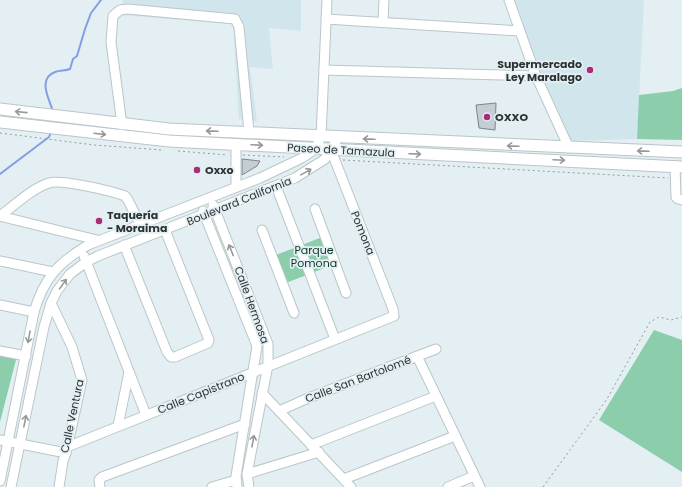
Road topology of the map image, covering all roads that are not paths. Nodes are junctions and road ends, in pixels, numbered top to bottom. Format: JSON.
{"nodes":[{"id":1,"x":327,"y":0,"type":"edge"},
{"id":2,"x":384,"y":0,"type":"edge"},
{"id":3,"x":510,"y":0,"type":"edge"},
{"id":4,"x":326,"y":19,"type":"junction"},
{"id":5,"x":383,"y":22,"type":"junction"},
{"id":6,"x":520,"y":30,"type":"junction"},
{"id":7,"x":324,"y":70,"type":"junction"},
{"id":8,"x":536,"y":76,"type":"junction"},
{"id":9,"x":0,"y":109,"type":"edge"},
{"id":10,"x":0,"y":122,"type":"edge"},
{"id":11,"x":122,"y":124,"type":"junction"},
{"id":12,"x":248,"y":132,"type":"junction"},
{"id":13,"x":321,"y":137,"type":"junction"},
{"id":14,"x":338,"y":138,"type":"junction"},
{"id":15,"x":236,"y":144,"type":"junction"},
{"id":16,"x":534,"y":146,"type":"junction"},
{"id":17,"x":569,"y":148,"type":"junction"},
{"id":18,"x":315,"y":149,"type":"junction"},
{"id":19,"x":330,"y":150,"type":"junction"},
{"id":20,"x":682,"y":152,"type":"edge"},
{"id":21,"x":534,"y":159,"type":"junction"},
{"id":22,"x":680,"y":165,"type":"edge"},
{"id":23,"x":276,"y":186,"type":"junction"},
{"id":24,"x":236,"y":188,"type":"junction"},
{"id":25,"x":210,"y":198,"type":"junction"},
{"id":26,"x":682,"y":200,"type":"edge"},
{"id":27,"x":200,"y":203,"type":"junction"},
{"id":28,"x":315,"y":209,"type":"dead end"},
{"id":29,"x":216,"y":210,"type":"junction"},
{"id":30,"x":205,"y":215,"type":"junction"},
{"id":31,"x":0,"y":216,"type":"edge"},
{"id":32,"x":140,"y":224,"type":"junction"},
{"id":33,"x":166,"y":230,"type":"junction"},
{"id":34,"x":262,"y":230,"type":"dead end"},
{"id":35,"x":98,"y":240,"type":"junction"},
{"id":36,"x":124,"y":245,"type":"junction"},
{"id":37,"x":81,"y":250,"type":"junction"},
{"id":38,"x":0,"y":261,"type":"edge"},
{"id":39,"x":86,"y":262,"type":"junction"},
{"id":40,"x":53,"y":272,"type":"junction"},
{"id":41,"x":346,"y":293,"type":"dead end"},
{"id":42,"x":52,"y":303,"type":"junction"},
{"id":43,"x":0,"y":305,"type":"edge"},
{"id":44,"x":34,"y":312,"type":"junction"},
{"id":45,"x":294,"y":313,"type":"dead end"},
{"id":46,"x":394,"y":316,"type":"joint"},
{"id":47,"x":335,"y":339,"type":"junction"},
{"id":48,"x":436,"y":349,"type":"dead end"},
{"id":49,"x":0,"y":351,"type":"edge"},
{"id":50,"x":26,"y":356,"type":"junction"},
{"id":51,"x":417,"y":356,"type":"junction"},
{"id":52,"x":268,"y":365,"type":"junction"},
{"id":53,"x":253,"y":371,"type":"junction"},
{"id":54,"x":129,"y":372,"type":"junction"},
{"id":55,"x":262,"y":393,"type":"junction"},
{"id":56,"x":436,"y":396,"type":"junction"},
{"id":57,"x":279,"y":411,"type":"junction"},
{"id":58,"x":146,"y":415,"type":"junction"},
{"id":59,"x":245,"y":424,"type":"junction"},
{"id":60,"x":118,"y":426,"type":"junction"},
{"id":61,"x":454,"y":436,"type":"junction"},
{"id":62,"x":4,"y":441,"type":"edge"},
{"id":63,"x":20,"y":444,"type":"junction"},
{"id":64,"x":312,"y":445,"type":"junction"},
{"id":65,"x":67,"y":450,"type":"junction"},
{"id":66,"x":319,"y":452,"type":"junction"},
{"id":67,"x":247,"y":474,"type":"junction"},
{"id":68,"x":474,"y":476,"type":"junction"},
{"id":69,"x":344,"y":479,"type":"junction"},
{"id":70,"x":0,"y":481,"type":"edge"},
{"id":71,"x":236,"y":483,"type":"edge"},
{"id":72,"x":11,"y":487,"type":"edge"},
{"id":73,"x":59,"y":487,"type":"edge"},
{"id":74,"x":100,"y":487,"type":"edge"},
{"id":75,"x":212,"y":487,"type":"edge"},
{"id":76,"x":249,"y":487,"type":"edge"},
{"id":77,"x":351,"y":487,"type":"edge"},
{"id":78,"x":448,"y":487,"type":"edge"},
{"id":79,"x":480,"y":487,"type":"edge"}],
"edges":[{"from":1,"to":4,"type":"street"},
{"from":2,"to":5,"type":"street"},
{"from":3,"to":6,"type":"street"},
{"from":4,"to":5,"type":"street"},
{"from":4,"to":7,"type":"street"},
{"from":5,"to":6,"type":"street"},
{"from":6,"to":8,"type":"street"},
{"from":7,"to":8,"type":"street"},
{"from":7,"to":13,"type":"street"},
{"from":8,"to":17,"type":"street"},
{"from":11,"to":9,"type":"main road","name":"Paseo de Tamazula","one_way":true},
{"from":10,"to":15,"type":"main road","name":"Paseo de Tamazula","one_way":true},
{"from":12,"to":11,"type":"main road","name":"Paseo de Tamazula","one_way":true},
{"from":11,"to":12,"type":"street"},
{"from":12,"to":13,"type":"main road","name":"Paseo de Tamazula"},
{"from":13,"to":14,"type":"main road","name":"Paseo de Tamazula"},
{"from":13,"to":18,"type":"street"},
{"from":16,"to":14,"type":"main road","name":"Paseo de Tamazula","one_way":true},
{"from":14,"to":19,"type":"street","name":"Boulevard California"},
{"from":15,"to":18,"type":"main road","name":"Paseo de Tamazula","one_way":true},
{"from":15,"to":24,"type":"street"},
{"from":16,"to":17,"type":"main road","name":"Paseo de Tamazula"},
{"from":16,"to":21,"type":"main road"},
{"from":20,"to":17,"type":"main road","name":"Paseo de Tamazula","one_way":true},
{"from":18,"to":19,"type":"main road","name":"Paseo de Tamazula"},
{"from":18,"to":24,"type":"street","name":"Boulevard California"},
{"from":19,"to":21,"type":"main road","name":"Paseo de Tamazula","one_way":true},
{"from":23,"to":19,"type":"street","name":"Boulevard California","one_way":true},
{"from":19,"to":46,"type":"street","name":"Pomona"},
{"from":21,"to":22,"type":"main road","name":"Paseo de Tamazula","one_way":true},
{"from":22,"to":26,"type":"street"},
{"from":23,"to":29,"type":"street","name":"Boulevard California"},
{"from":23,"to":47,"type":"street"},
{"from":24,"to":25,"type":"street","name":"Boulevard California"},
{"from":25,"to":27,"type":"street","name":"Boulevard California"},
{"from":25,"to":29,"type":"street","name":"Calle Hermosa"},
{"from":27,"to":30,"type":"street","name":"Calle Hermosa"},
{"from":27,"to":32,"type":"street","name":"Boulevard California"},
{"from":28,"to":41,"type":"street"},
{"from":29,"to":30,"type":"street","name":"Boulevard California"},
{"from":52,"to":29,"type":"street","name":"Calle Hermosa","one_way":true},
{"from":30,"to":33,"type":"street","name":"Boulevard California"},
{"from":30,"to":53,"type":"street","name":"Calle Hermosa"},
{"from":31,"to":32,"type":"street"},
{"from":31,"to":35,"type":"street"},
{"from":32,"to":35,"type":"street","name":"Boulevard California"},
{"from":33,"to":36,"type":"street","name":"Boulevard California"},
{"from":33,"to":36,"type":"street"},
{"from":34,"to":45,"type":"street"},
{"from":35,"to":37,"type":"street","name":"Boulevard California"},
{"from":36,"to":39,"type":"street","name":"Boulevard California"},
{"from":37,"to":39,"type":"street"},
{"from":37,"to":40,"type":"street","name":"Boulevard California"},
{"from":38,"to":40,"type":"street"},
{"from":42,"to":39,"type":"street","name":"Boulevard California","one_way":true},
{"from":39,"to":54,"type":"street"},
{"from":40,"to":44,"type":"street","name":"Boulevard California"},
{"from":63,"to":42,"type":"street","name":"Boulevard California","one_way":true},
{"from":42,"to":65,"type":"street","name":"Calle Ventura"},
{"from":43,"to":44,"type":"street"},
{"from":44,"to":50,"type":"street","name":"Boulevard California","one_way":true},
{"from":46,"to":47,"type":"street","name":"Calle Capistrano"},
{"from":47,"to":52,"type":"street","name":"Calle Capistrano"},
{"from":48,"to":51,"type":"street","name":"Calle San Bartolomé"},
{"from":49,"to":50,"type":"street"},
{"from":50,"to":62,"type":"street","name":"Boulevard California"},
{"from":51,"to":56,"type":"street"},
{"from":51,"to":57,"type":"street","name":"Calle San Bartolomé"},
{"from":52,"to":53,"type":"street","name":"Calle Capistrano"},
{"from":52,"to":55,"type":"street","name":"Calle Hermosa"},
{"from":53,"to":58,"type":"street","name":"Calle Capistrano"},
{"from":53,"to":59,"type":"street","name":"Calle Hermosa"},
{"from":54,"to":58,"type":"street"},
{"from":54,"to":60,"type":"street"},
{"from":55,"to":57,"type":"street"},
{"from":67,"to":55,"type":"street","name":"Calle Hermosa","one_way":true},
{"from":56,"to":61,"type":"street"},
{"from":56,"to":64,"type":"street"},
{"from":57,"to":64,"type":"street"},
{"from":58,"to":60,"type":"street","name":"Calle Capistrano"},
{"from":59,"to":71,"type":"street","name":"Calle Hermosa"},
{"from":59,"to":74,"type":"street"},
{"from":60,"to":65,"type":"street","name":"Calle Capistrano"},
{"from":61,"to":68,"type":"street"},
{"from":61,"to":69,"type":"street"},
{"from":62,"to":63,"type":"street"},
{"from":62,"to":70,"type":"street","name":"Boulevard California"},
{"from":63,"to":65,"type":"street"},
{"from":63,"to":72,"type":"street","name":"Boulevard California"},
{"from":64,"to":66,"type":"street"},
{"from":65,"to":73,"type":"street","name":"Calle Ventura"},
{"from":66,"to":67,"type":"street"},
{"from":66,"to":69,"type":"street"},
{"from":67,"to":76,"type":"street","name":"Calle Hermosa"},
{"from":68,"to":78,"type":"street"},
{"from":68,"to":79,"type":"street"},
{"from":69,"to":77,"type":"street"},
{"from":71,"to":75,"type":"street"}]}
